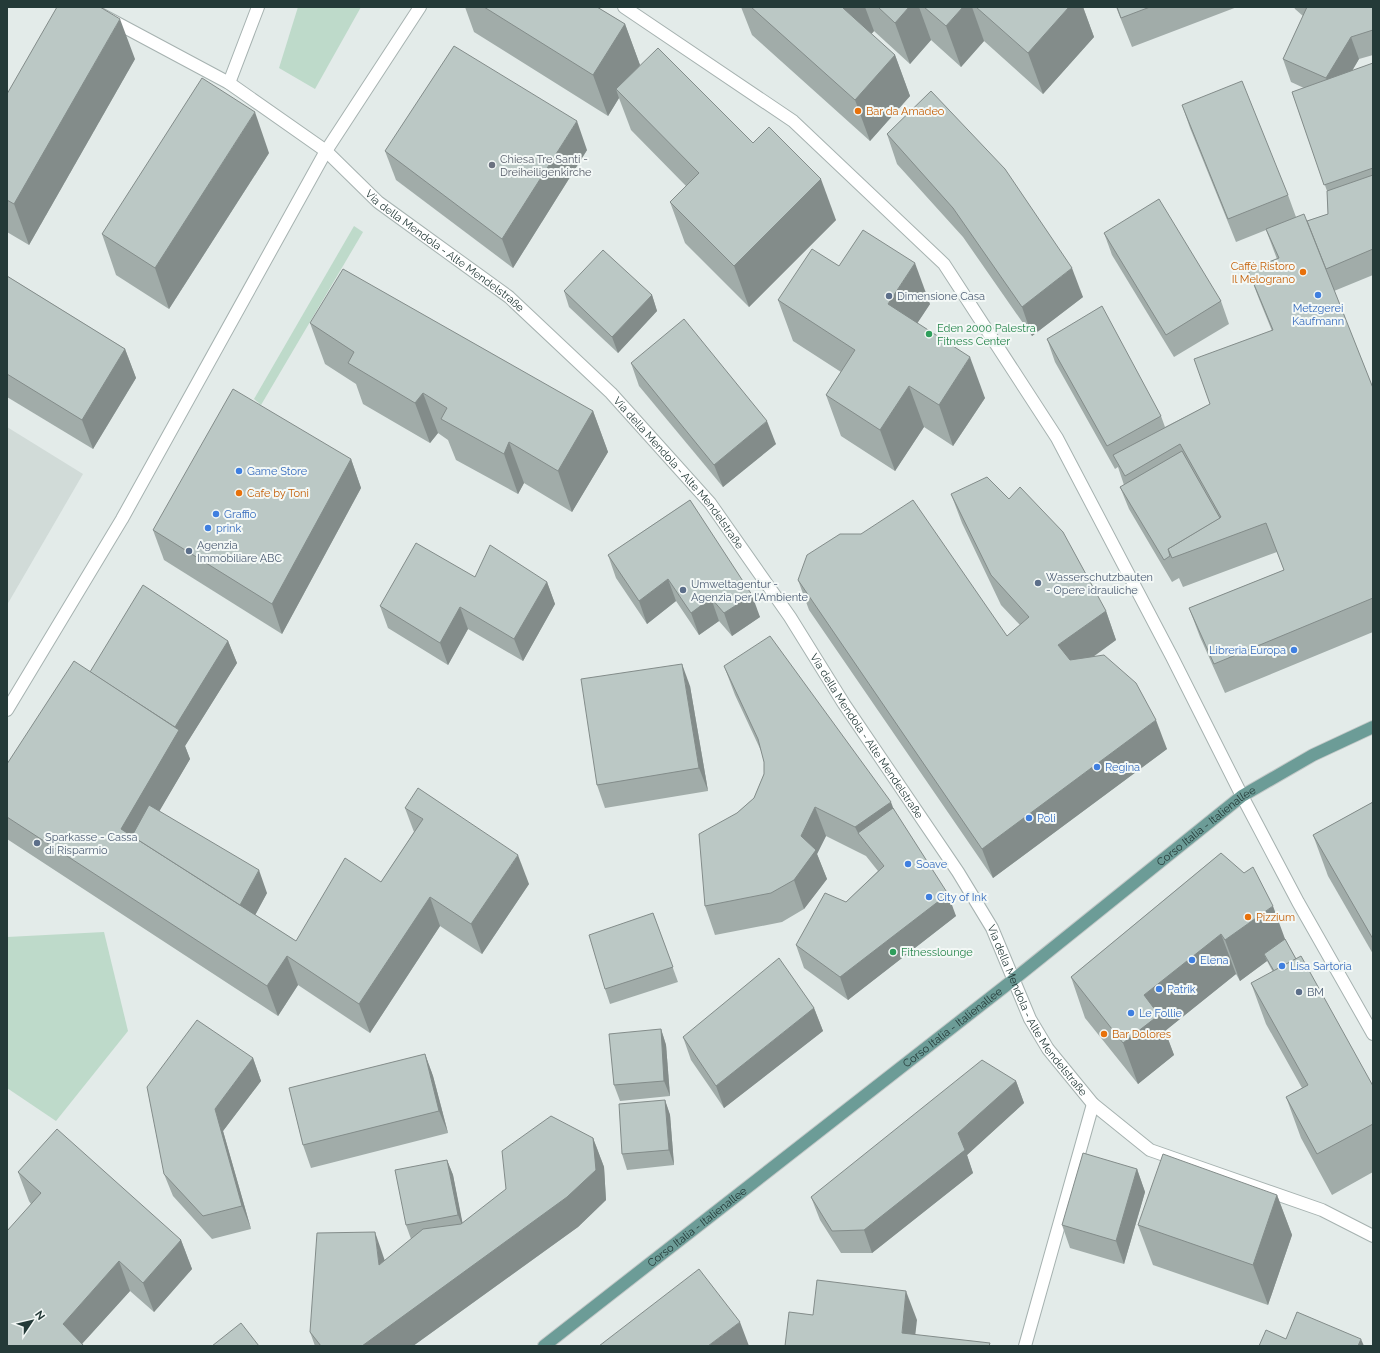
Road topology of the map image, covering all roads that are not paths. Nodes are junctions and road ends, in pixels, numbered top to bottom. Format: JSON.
{"nodes":[{"id":1,"x":87,"y":7,"type":"edge"},
{"id":2,"x":258,"y":7,"type":"edge"},
{"id":3,"x":420,"y":7,"type":"edge"},
{"id":4,"x":624,"y":7,"type":"edge"},
{"id":5,"x":229,"y":83,"type":"junction"},
{"id":6,"x":326,"y":150,"type":"junction"},
{"id":7,"x":7,"y":710,"type":"edge"},
{"id":8,"x":1373,"y":727,"type":"edge"},
{"id":9,"x":1242,"y":796,"type":"junction"},
{"id":10,"x":1013,"y":980,"type":"junction"},
{"id":11,"x":1373,"y":1034,"type":"edge"},
{"id":12,"x":1093,"y":1104,"type":"junction"},
{"id":13,"x":1373,"y":1236,"type":"edge"},
{"id":14,"x":544,"y":1346,"type":"edge"},
{"id":15,"x":1025,"y":1346,"type":"edge"}],
"edges":[{"from":1,"to":5,"type":"street","name":"Via della Mendola - Alte Mendelstraße"},
{"from":2,"to":5,"type":"street"},
{"from":3,"to":6,"type":"street"},
{"from":4,"to":9,"type":"street"},
{"from":5,"to":6,"type":"street","name":"Via della Mendola - Alte Mendelstraße"},
{"from":6,"to":7,"type":"street"},
{"from":6,"to":10,"type":"street","name":"Via della Mendola - Alte Mendelstraße"},
{"from":8,"to":9,"type":"main road","name":"Corso Italia - Italienallee"},
{"from":9,"to":10,"type":"main road","name":"Corso Italia - Italienallee"},
{"from":9,"to":11,"type":"street"},
{"from":10,"to":12,"type":"street","name":"Via della Mendola - Alte Mendelstraße"},
{"from":10,"to":14,"type":"main road","name":"Corso Italia - Italienallee"},
{"from":12,"to":13,"type":"street","name":"Via della Mendola - Alte Mendelstraße"},
{"from":12,"to":15,"type":"street","name":"Via della Mendola - Alte Mendelstraße"}]}
